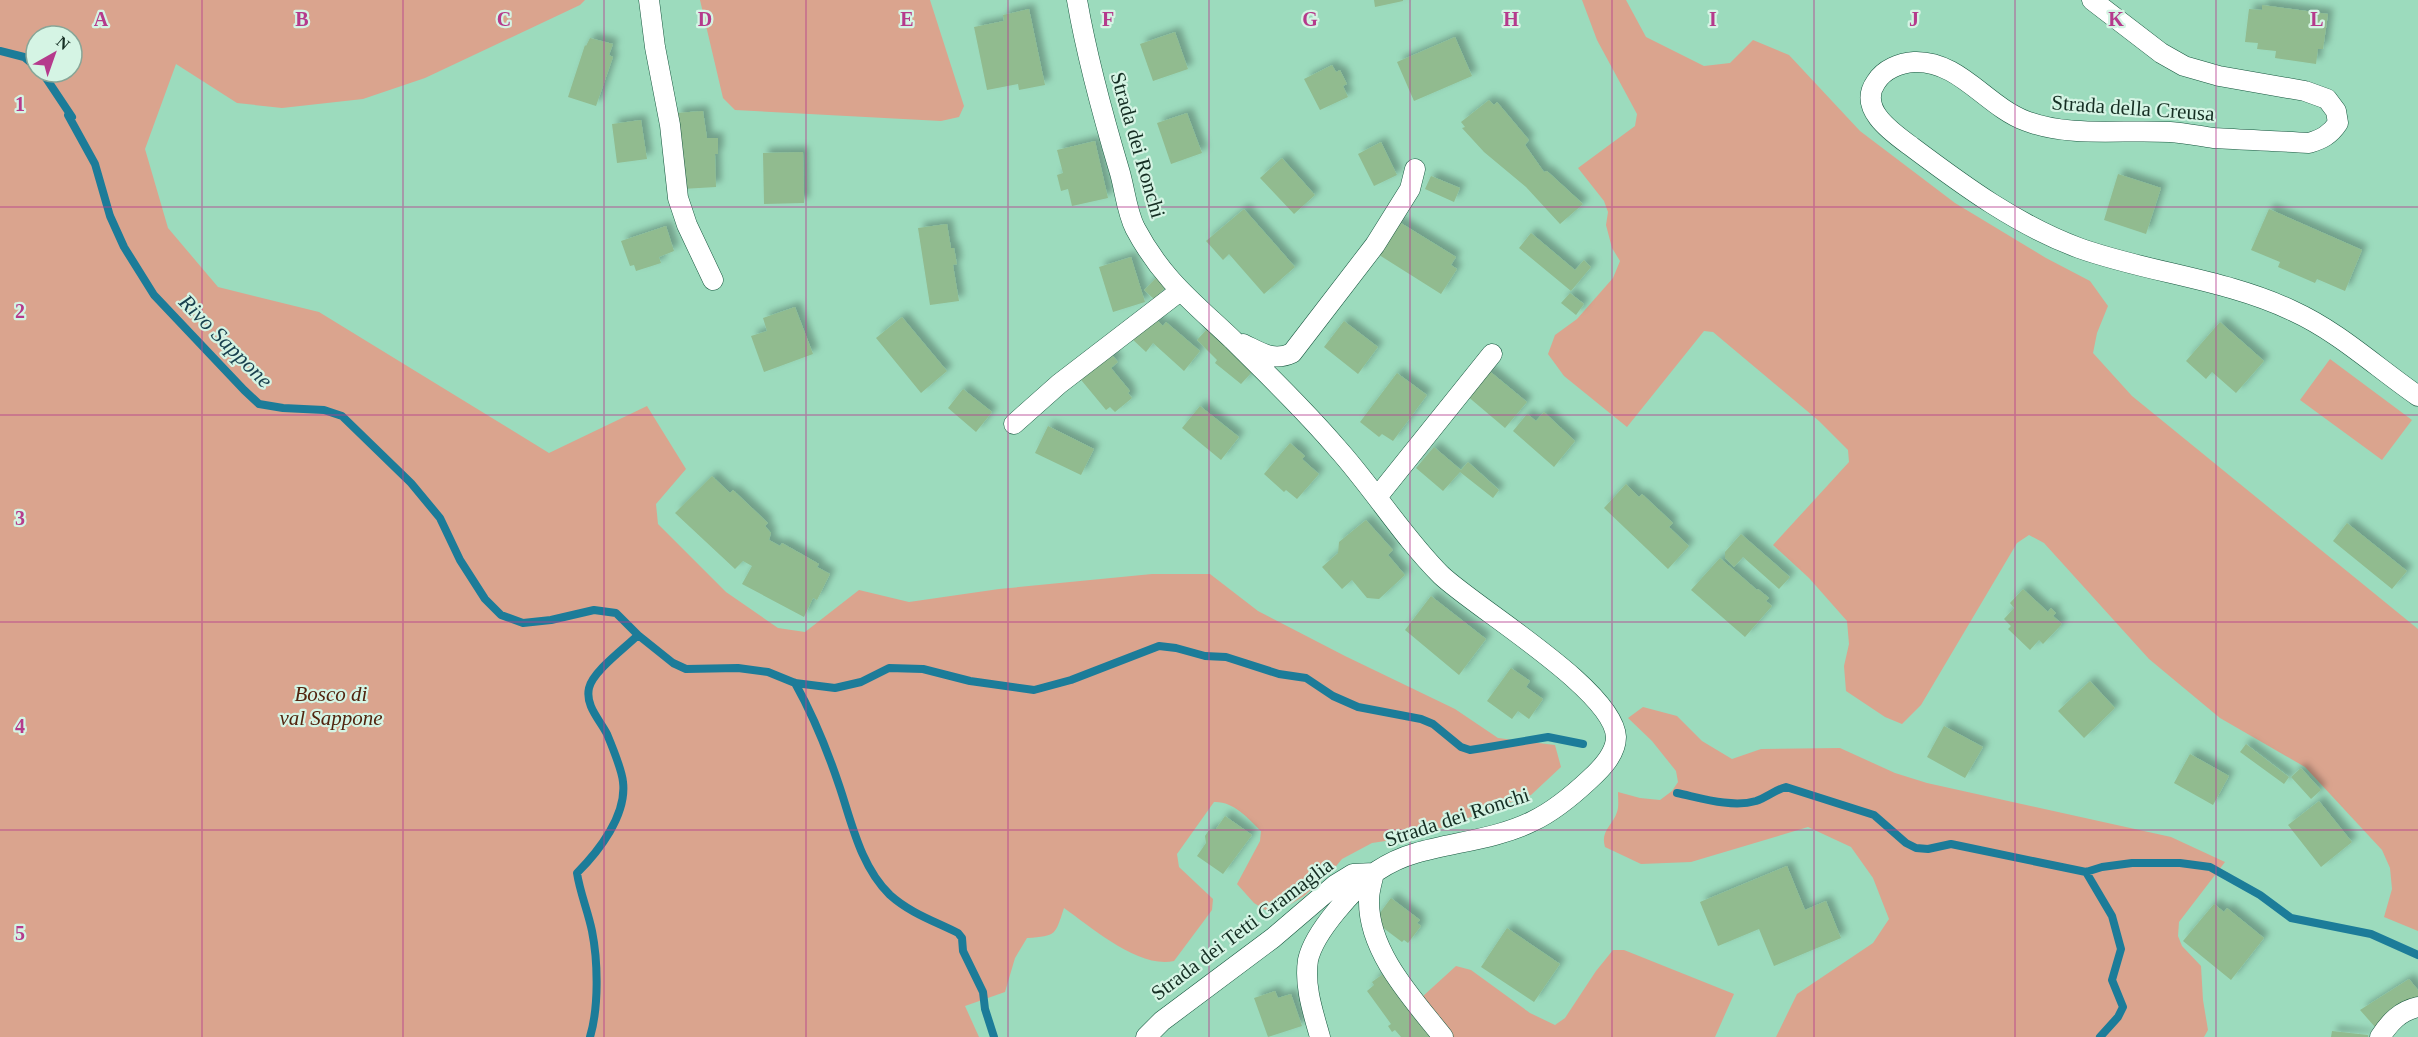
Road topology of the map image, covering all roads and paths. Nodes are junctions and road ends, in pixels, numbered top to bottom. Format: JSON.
{"nodes":[{"id":1,"x":649,"y":0,"type":"edge"},
{"id":2,"x":1077,"y":0,"type":"edge"},
{"id":3,"x":2092,"y":0,"type":"edge"},
{"id":4,"x":1415,"y":169,"type":"dead end"},
{"id":5,"x":713,"y":280,"type":"dead end"},
{"id":6,"x":1180,"y":291,"type":"junction"},
{"id":7,"x":1232,"y":339,"type":"junction"},
{"id":8,"x":1492,"y":354,"type":"dead end"},
{"id":9,"x":2418,"y":396,"type":"edge"},
{"id":10,"x":1014,"y":424,"type":"dead end"},
{"id":11,"x":1378,"y":496,"type":"junction"},
{"id":12,"x":1374,"y":873,"type":"junction"},
{"id":13,"x":2418,"y":1007,"type":"edge"},
{"id":14,"x":1146,"y":1037,"type":"edge"},
{"id":15,"x":1320,"y":1037,"type":"edge"},
{"id":16,"x":1443,"y":1037,"type":"edge"},
{"id":17,"x":2380,"y":1037,"type":"edge"}],
"edges":[{"from":1,"to":5,"type":"street"},
{"from":2,"to":6,"type":"street","name":"Strada dei Ronchi"},
{"from":3,"to":9,"type":"street","name":"Strada della Creusa"},
{"from":4,"to":7,"type":"street","name":"Strada dei Ronchi"},
{"from":6,"to":7,"type":"street","name":"Strada dei Ronchi"},
{"from":6,"to":10,"type":"street"},
{"from":7,"to":11,"type":"street","name":"Strada dei Ronchi"},
{"from":8,"to":11,"type":"street"},
{"from":11,"to":12,"type":"street","name":"Strada dei Ronchi"},
{"from":12,"to":14,"type":"street","name":"Strada dei Tetti Gramaglia"},
{"from":12,"to":15,"type":"street"},
{"from":12,"to":16,"type":"street","name":"Strada dei Ronchi"},
{"from":13,"to":17,"type":"street"}]}
